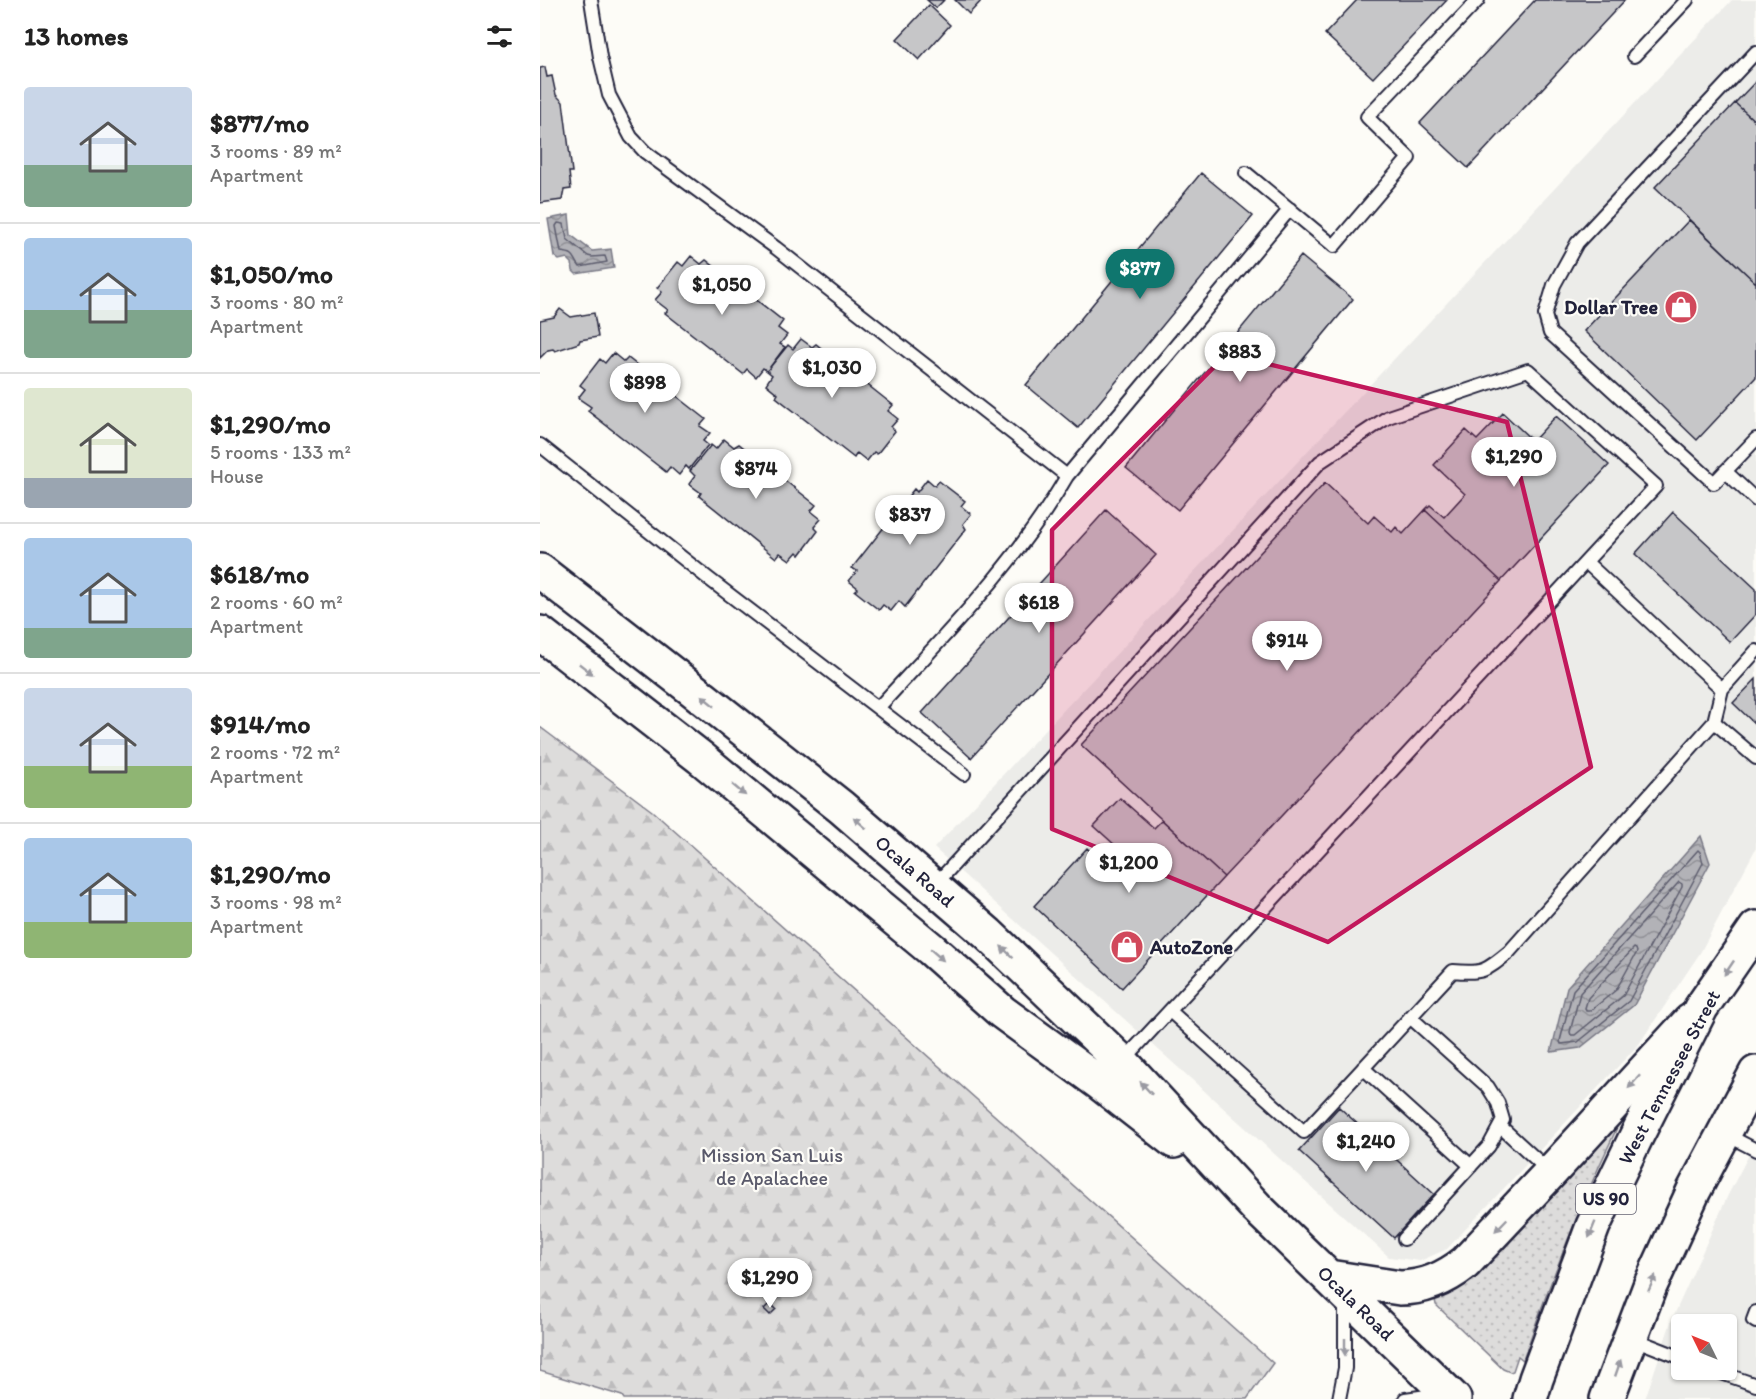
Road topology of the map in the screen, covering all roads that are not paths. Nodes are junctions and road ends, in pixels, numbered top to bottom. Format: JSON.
{"nodes":[{"id":1,"x":591,"y":0,"type":"edge"},
{"id":2,"x":1478,"y":0,"type":"edge"},
{"id":3,"x":1687,"y":0,"type":"edge"},
{"id":4,"x":1756,"y":52,"type":"edge"},
{"id":5,"x":1634,"y":56,"type":"dead end"},
{"id":6,"x":1246,"y":173,"type":"dead end"},
{"id":7,"x":1290,"y":209,"type":"junction"},
{"id":8,"x":1756,"y":439,"type":"edge"},
{"id":9,"x":540,"y":445,"type":"edge"},
{"id":10,"x":1725,"y":471,"type":"junction"},
{"id":11,"x":1067,"y":476,"type":"junction"},
{"id":12,"x":1756,"y":500,"type":"edge"},
{"id":13,"x":1586,"y":562,"type":"junction"},
{"id":14,"x":540,"y":571,"type":"edge"},
{"id":15,"x":540,"y":633,"type":"edge"},
{"id":16,"x":1756,"y":651,"type":"edge"},
{"id":17,"x":1722,"y":688,"type":"junction"},
{"id":18,"x":878,"y":708,"type":"junction"},
{"id":19,"x":1714,"y":722,"type":"junction"},
{"id":20,"x":1756,"y":758,"type":"edge"},
{"id":21,"x":964,"y":774,"type":"dead end"},
{"id":22,"x":934,"y":887,"type":"junction"},
{"id":23,"x":900,"y":924,"type":"junction"},
{"id":24,"x":1756,"y":928,"type":"edge"},
{"id":25,"x":1701,"y":1008,"type":"junction"},
{"id":26,"x":1170,"y":1011,"type":"junction"},
{"id":27,"x":1410,"y":1017,"type":"junction"},
{"id":28,"x":1363,"y":1068,"type":"junction"},
{"id":29,"x":1112,"y":1073,"type":"junction"},
{"id":30,"x":1756,"y":1074,"type":"edge"},
{"id":31,"x":1500,"y":1126,"type":"junction"},
{"id":32,"x":1724,"y":1133,"type":"junction"},
{"id":33,"x":1756,"y":1150,"type":"edge"},
{"id":34,"x":1471,"y":1166,"type":"junction"},
{"id":35,"x":1551,"y":1173,"type":"junction"},
{"id":36,"x":1404,"y":1239,"type":"dead end"},
{"id":37,"x":1337,"y":1285,"type":"junction"},
{"id":38,"x":1756,"y":1312,"type":"edge"},
{"id":39,"x":1756,"y":1322,"type":"edge"},
{"id":40,"x":1630,"y":1337,"type":"junction"},
{"id":41,"x":1671,"y":1354,"type":"edge"},
{"id":42,"x":1737,"y":1378,"type":"edge"},
{"id":43,"x":1756,"y":1385,"type":"edge"},
{"id":44,"x":1451,"y":1396,"type":"edge"},
{"id":45,"x":1339,"y":1399,"type":"edge"},
{"id":46,"x":1405,"y":1399,"type":"edge"},
{"id":47,"x":1530,"y":1399,"type":"edge"},
{"id":48,"x":1607,"y":1399,"type":"edge"}],
"edges":[{"from":1,"to":11,"type":"lane"},
{"from":2,"to":7,"type":"lane"},
{"from":3,"to":5,"type":"lane"},
{"from":4,"to":10,"type":"lane"},
{"from":6,"to":7,"type":"lane"},
{"from":7,"to":11,"type":"lane"},
{"from":8,"to":10,"type":"lane"},
{"from":9,"to":18,"type":"lane"},
{"from":10,"to":12,"type":"lane"},
{"from":11,"to":18,"type":"lane"},
{"from":13,"to":17,"type":"lane"},
{"from":13,"to":22,"type":"lane"},
{"from":13,"to":26,"type":"lane"},
{"from":22,"to":14,"type":"main road","name":"Ocala Road","one_way":true},
{"from":15,"to":23,"type":"main road","name":"Ocala Road","one_way":true},
{"from":16,"to":17,"type":"lane"},
{"from":17,"to":19,"type":"lane"},
{"from":18,"to":21,"type":"lane"},
{"from":19,"to":20,"type":"lane"},
{"from":19,"to":27,"type":"lane"},
{"from":22,"to":23,"type":"main road"},
{"from":29,"to":22,"type":"main road","name":"Ocala Road","one_way":true},
{"from":23,"to":29,"type":"main road","name":"Ocala Road","one_way":true},
{"from":24,"to":25,"type":"main road","name":"West Tennessee Street","number":"US 90","one_way":true},
{"from":25,"to":35,"type":"main road","one_way":true},
{"from":25,"to":47,"type":"main road","name":"West Tennessee Street","number":"US 90","one_way":true},
{"from":26,"to":28,"type":"lane"},
{"from":26,"to":29,"type":"lane"},
{"from":27,"to":28,"type":"lane"},
{"from":27,"to":31,"type":"lane"},
{"from":28,"to":34,"type":"lane"},
{"from":29,"to":37,"type":"main road","name":"Ocala Road"},
{"from":30,"to":32,"type":"main road"},
{"from":31,"to":34,"type":"lane"},
{"from":31,"to":35,"type":"lane"},
{"from":32,"to":33,"type":"lane"},
{"from":40,"to":32,"type":"main road","one_way":true},
{"from":34,"to":36,"type":"lane"},
{"from":35,"to":37,"type":"main road","one_way":true},
{"from":37,"to":44,"type":"main road","name":"Ocala Road"},
{"from":37,"to":45,"type":"lane","one_way":true},
{"from":38,"to":39,"type":"lane"},
{"from":40,"to":41,"type":"lane"},
{"from":48,"to":40,"type":"main road","one_way":true},
{"from":42,"to":43,"type":"lane"},
{"from":44,"to":46,"type":"lane"}]}
